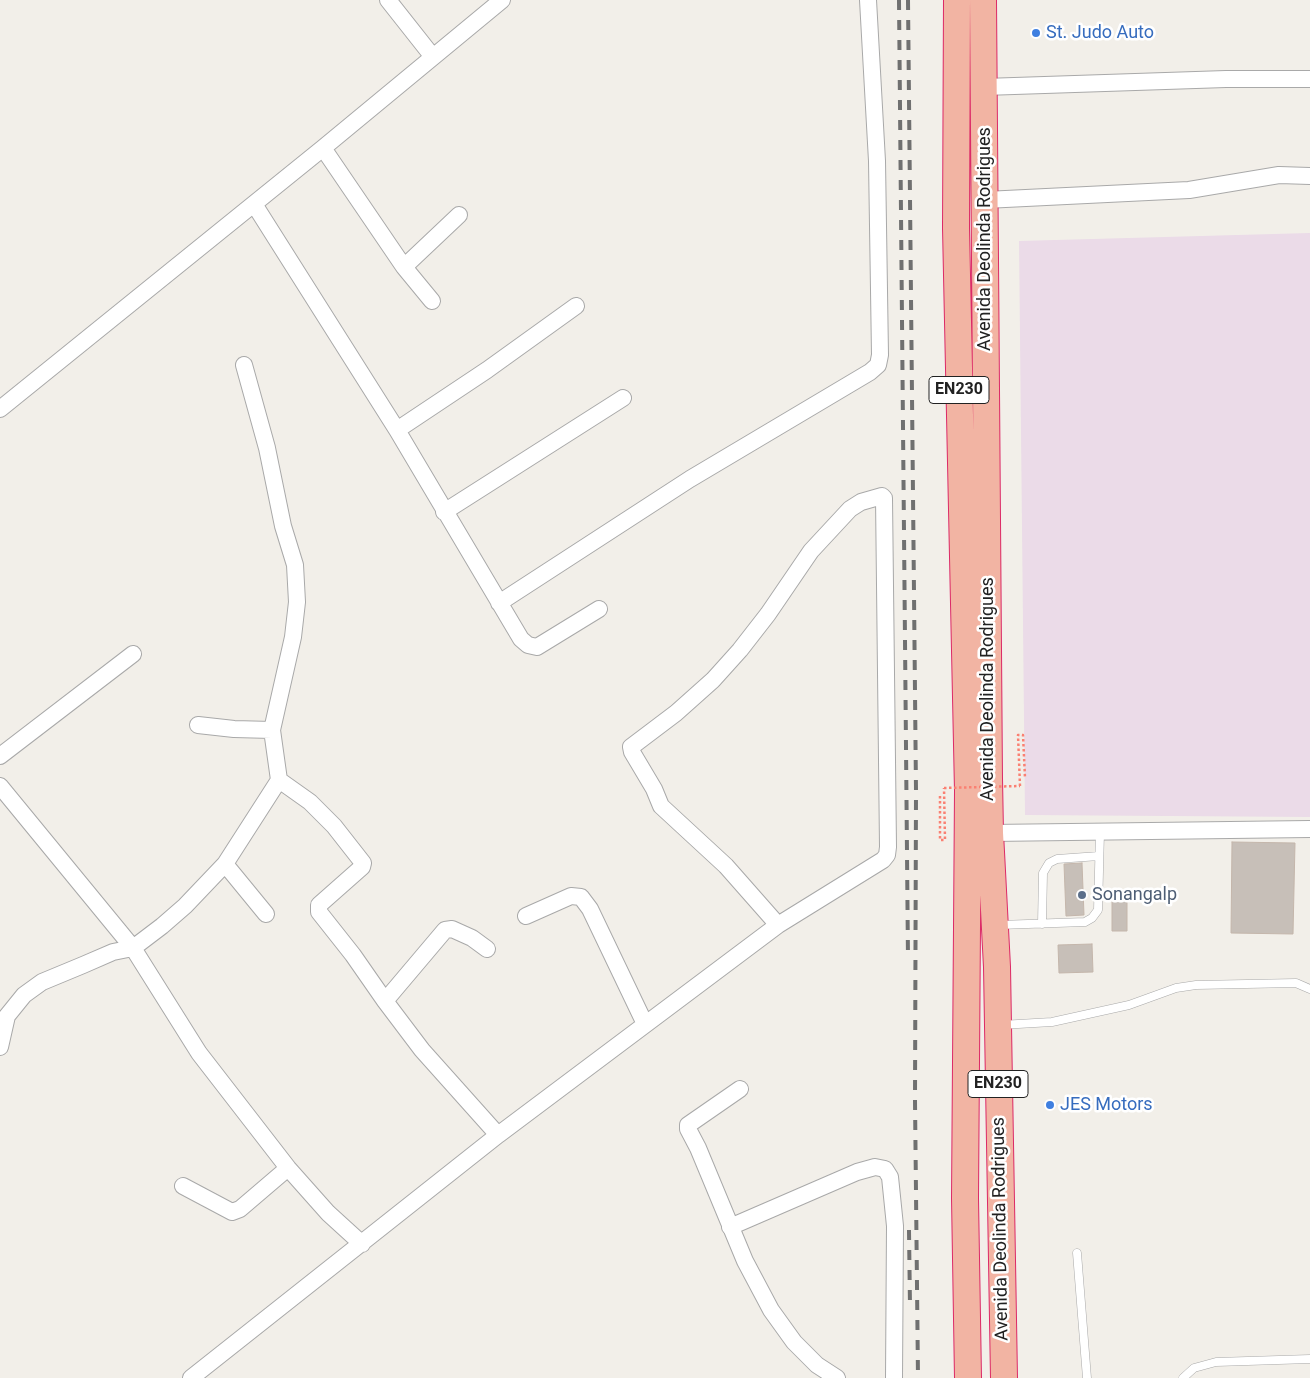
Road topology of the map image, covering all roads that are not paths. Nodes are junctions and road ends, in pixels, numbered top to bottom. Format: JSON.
{"nodes":[{"id":1,"x":388,"y":0,"type":"edge"},
{"id":2,"x":502,"y":0,"type":"edge"},
{"id":3,"x":868,"y":0,"type":"edge"},
{"id":4,"x":957,"y":0,"type":"edge"},
{"id":5,"x":983,"y":0,"type":"edge"},
{"id":6,"x":433,"y":58,"type":"junction"},
{"id":7,"x":1310,"y":79,"type":"edge"},
{"id":8,"x":984,"y":87,"type":"junction"},
{"id":9,"x":323,"y":148,"type":"junction"},
{"id":10,"x":1310,"y":176,"type":"edge"},
{"id":11,"x":985,"y":200,"type":"junction"},
{"id":12,"x":254,"y":204,"type":"junction"},
{"id":13,"x":460,"y":215,"type":"dead end"},
{"id":14,"x":404,"y":267,"type":"junction"},
{"id":15,"x":432,"y":301,"type":"dead end"},
{"id":16,"x":576,"y":306,"type":"dead end"},
{"id":17,"x":244,"y":365,"type":"dead end"},
{"id":18,"x":623,"y":398,"type":"dead end"},
{"id":19,"x":0,"y":409,"type":"edge"},
{"id":20,"x":397,"y":430,"type":"junction"},
{"id":21,"x":444,"y":512,"type":"junction"},
{"id":22,"x":499,"y":603,"type":"junction"},
{"id":23,"x":599,"y":609,"type":"dead end"},
{"id":24,"x":133,"y":654,"type":"dead end"},
{"id":25,"x":198,"y":725,"type":"dead end"},
{"id":26,"x":272,"y":730,"type":"junction"},
{"id":27,"x":0,"y":756,"type":"edge"},
{"id":28,"x":279,"y":780,"type":"junction"},
{"id":29,"x":0,"y":786,"type":"edge"},
{"id":30,"x":1310,"y":829,"type":"edge"},
{"id":31,"x":1100,"y":832,"type":"junction"},
{"id":32,"x":990,"y":833,"type":"junction"},
{"id":33,"x":1099,"y":856,"type":"junction"},
{"id":34,"x":225,"y":864,"type":"junction"},
{"id":35,"x":266,"y":914,"type":"dead end"},
{"id":36,"x":526,"y":916,"type":"dead end"},
{"id":37,"x":1042,"y":924,"type":"junction"},
{"id":38,"x":778,"y":925,"type":"junction"},
{"id":39,"x":994,"y":926,"type":"junction"},
{"id":40,"x":132,"y":948,"type":"junction"},
{"id":41,"x":487,"y":948,"type":"dead end"},
{"id":42,"x":1310,"y":989,"type":"edge"},
{"id":43,"x":385,"y":1001,"type":"junction"},
{"id":44,"x":3,"y":1015,"type":"edge"},
{"id":45,"x":646,"y":1024,"type":"junction"},
{"id":46,"x":997,"y":1026,"type":"junction"},
{"id":47,"x":0,"y":1047,"type":"edge"},
{"id":48,"x":740,"y":1089,"type":"dead end"},
{"id":49,"x":498,"y":1135,"type":"junction"},
{"id":50,"x":288,"y":1168,"type":"junction"},
{"id":51,"x":183,"y":1186,"type":"dead end"},
{"id":52,"x":730,"y":1227,"type":"junction"},
{"id":53,"x":362,"y":1244,"type":"junction"},
{"id":54,"x":1077,"y":1253,"type":"dead end"},
{"id":55,"x":1310,"y":1359,"type":"edge"},
{"id":56,"x":191,"y":1378,"type":"edge"},
{"id":57,"x":837,"y":1378,"type":"edge"},
{"id":58,"x":894,"y":1378,"type":"edge"},
{"id":59,"x":968,"y":1378,"type":"edge"},
{"id":60,"x":1004,"y":1378,"type":"edge"},
{"id":61,"x":1086,"y":1378,"type":"edge"},
{"id":62,"x":1183,"y":1378,"type":"edge"}],
"edges":[{"from":1,"to":6,"type":"street"},
{"from":2,"to":6,"type":"street"},
{"from":3,"to":22,"type":"street"},
{"from":4,"to":59,"type":"highway","name":"Avenida Deolinda Rodrigues","number":"EN230"},
{"from":5,"to":8,"type":"highway","name":"Avenida Deolinda Rodrigues","number":"EN230"},
{"from":6,"to":9,"type":"street"},
{"from":7,"to":8,"type":"street"},
{"from":8,"to":11,"type":"highway","name":"Avenida Deolinda Rodrigues","number":"EN230"},
{"from":9,"to":12,"type":"street"},
{"from":9,"to":14,"type":"street"},
{"from":10,"to":11,"type":"street"},
{"from":11,"to":32,"type":"highway","name":"Avenida Deolinda Rodrigues","number":"EN230"},
{"from":12,"to":19,"type":"street"},
{"from":12,"to":20,"type":"street"},
{"from":13,"to":14,"type":"street"},
{"from":14,"to":15,"type":"street"},
{"from":16,"to":20,"type":"street"},
{"from":17,"to":26,"type":"street"},
{"from":18,"to":21,"type":"street"},
{"from":20,"to":21,"type":"street"},
{"from":21,"to":22,"type":"street"},
{"from":22,"to":23,"type":"street"},
{"from":24,"to":27,"type":"street"},
{"from":25,"to":26,"type":"street"},
{"from":26,"to":28,"type":"street"},
{"from":28,"to":34,"type":"street"},
{"from":28,"to":43,"type":"street"},
{"from":29,"to":40,"type":"street"},
{"from":30,"to":31,"type":"street"},
{"from":31,"to":32,"type":"street"},
{"from":31,"to":33,"type":"lane"},
{"from":32,"to":39,"type":"highway","name":"Avenida Deolinda Rodrigues","number":"EN230"},
{"from":33,"to":37,"type":"lane"},
{"from":33,"to":37,"type":"lane"},
{"from":34,"to":35,"type":"street"},
{"from":34,"to":40,"type":"street"},
{"from":36,"to":45,"type":"street"},
{"from":37,"to":39,"type":"lane"},
{"from":38,"to":38,"type":"street"},
{"from":38,"to":45,"type":"street"},
{"from":39,"to":46,"type":"highway","name":"Avenida Deolinda Rodrigues","number":"EN230"},
{"from":40,"to":44,"type":"street"},
{"from":40,"to":50,"type":"street"},
{"from":41,"to":43,"type":"street"},
{"from":42,"to":46,"type":"lane"},
{"from":43,"to":49,"type":"street"},
{"from":44,"to":47,"type":"street"},
{"from":45,"to":49,"type":"street"},
{"from":46,"to":60,"type":"highway","name":"Avenida Deolinda Rodrigues","number":"EN230"},
{"from":48,"to":52,"type":"street"},
{"from":49,"to":53,"type":"street"},
{"from":50,"to":51,"type":"street"},
{"from":50,"to":53,"type":"street"},
{"from":52,"to":57,"type":"street"},
{"from":52,"to":58,"type":"street"},
{"from":53,"to":56,"type":"street"},
{"from":54,"to":61,"type":"lane"},
{"from":55,"to":62,"type":"lane"}]}
